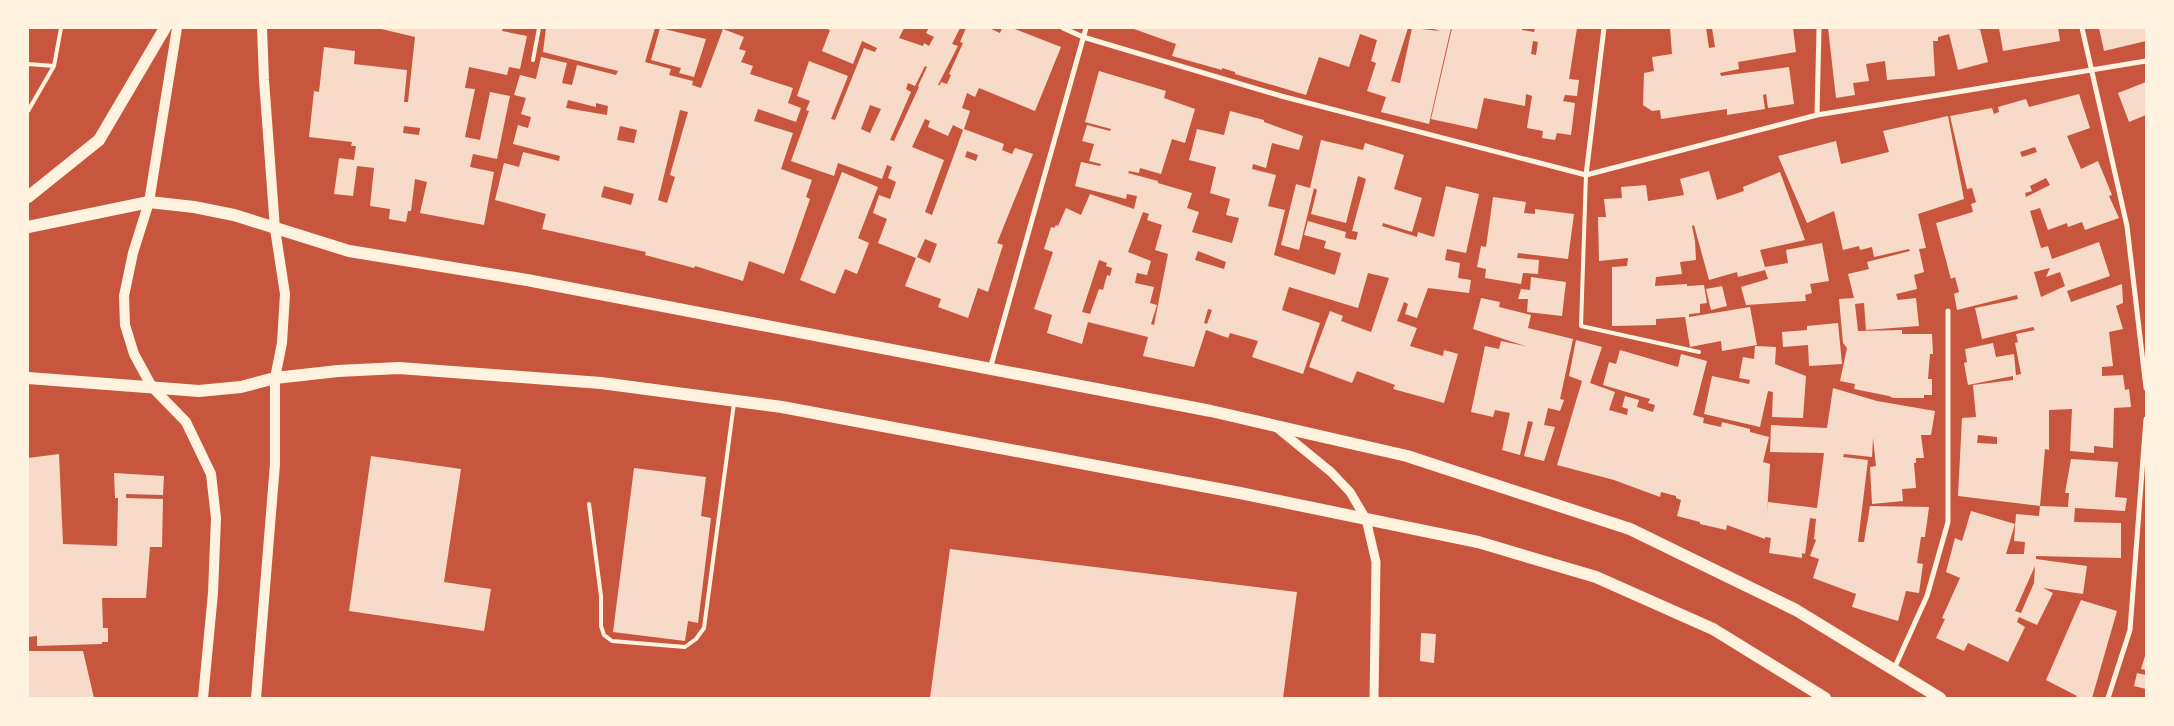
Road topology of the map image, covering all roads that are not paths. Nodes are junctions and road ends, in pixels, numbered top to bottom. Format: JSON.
{"nodes":[{"id":1,"x":61,"y":28,"type":"edge"},
{"id":2,"x":165,"y":28,"type":"edge"},
{"id":3,"x":177,"y":28,"type":"edge"},
{"id":4,"x":262,"y":28,"type":"edge"},
{"id":5,"x":539,"y":28,"type":"edge"},
{"id":6,"x":1063,"y":28,"type":"edge"},
{"id":7,"x":1086,"y":28,"type":"edge"},
{"id":8,"x":1604,"y":28,"type":"edge"},
{"id":9,"x":1819,"y":28,"type":"edge"},
{"id":10,"x":2082,"y":28,"type":"edge"},
{"id":11,"x":1083,"y":37,"type":"junction"},
{"id":12,"x":533,"y":60,"type":"dead end"},
{"id":13,"x":2146,"y":61,"type":"edge"},
{"id":14,"x":28,"y":64,"type":"edge"},
{"id":15,"x":54,"y":66,"type":"junction"},
{"id":16,"x":2092,"y":71,"type":"junction"},
{"id":17,"x":28,"y":111,"type":"edge"},
{"id":18,"x":1817,"y":115,"type":"junction"},
{"id":19,"x":1586,"y":175,"type":"junction"},
{"id":20,"x":28,"y":197,"type":"edge"},
{"id":21,"x":149,"y":202,"type":"junction"},
{"id":22,"x":28,"y":227,"type":"edge"},
{"id":23,"x":275,"y":229,"type":"junction"},
{"id":24,"x":1948,"y":311,"type":"dead end"},
{"id":25,"x":1699,"y":352,"type":"dead end"},
{"id":26,"x":990,"y":369,"type":"junction"},
{"id":27,"x":28,"y":378,"type":"edge"},
{"id":28,"x":275,"y":378,"type":"junction"},
{"id":29,"x":152,"y":386,"type":"junction"},
{"id":30,"x":2146,"y":388,"type":"edge"},
{"id":31,"x":734,"y":400,"type":"junction"},
{"id":32,"x":2146,"y":419,"type":"edge"},
{"id":33,"x":1272,"y":424,"type":"junction"},
{"id":34,"x":588,"y":504,"type":"dead end"},
{"id":35,"x":1366,"y":519,"type":"junction"},
{"id":36,"x":1894,"y":670,"type":"junction"},
{"id":37,"x":203,"y":698,"type":"edge"},
{"id":38,"x":256,"y":698,"type":"edge"},
{"id":39,"x":1374,"y":698,"type":"edge"},
{"id":40,"x":1825,"y":698,"type":"edge"},
{"id":41,"x":1940,"y":698,"type":"edge"},
{"id":42,"x":2108,"y":698,"type":"edge"}],
"edges":[{"from":1,"to":15,"type":"lane"},
{"from":2,"to":20,"type":"main road"},
{"from":3,"to":21,"type":"main road"},
{"from":4,"to":23,"type":"main road"},
{"from":5,"to":12,"type":"lane"},
{"from":6,"to":11,"type":"street"},
{"from":7,"to":11,"type":"street"},
{"from":8,"to":19,"type":"street"},
{"from":9,"to":18,"type":"street"},
{"from":10,"to":16,"type":"street"},
{"from":11,"to":19,"type":"street"},
{"from":11,"to":26,"type":"street"},
{"from":13,"to":16,"type":"street"},
{"from":14,"to":15,"type":"lane"},
{"from":15,"to":17,"type":"lane"},
{"from":16,"to":18,"type":"street"},
{"from":16,"to":30,"type":"street"},
{"from":18,"to":19,"type":"street"},
{"from":19,"to":25,"type":"lane"},
{"from":21,"to":22,"type":"main road"},
{"from":21,"to":23,"type":"main road"},
{"from":21,"to":29,"type":"main road"},
{"from":23,"to":26,"type":"main road"},
{"from":23,"to":28,"type":"main road"},
{"from":24,"to":36,"type":"street"},
{"from":26,"to":33,"type":"main road"},
{"from":27,"to":29,"type":"main road"},
{"from":28,"to":29,"type":"main road"},
{"from":28,"to":31,"type":"main road"},
{"from":28,"to":38,"type":"main road"},
{"from":29,"to":37,"type":"main road"},
{"from":31,"to":34,"type":"lane"},
{"from":31,"to":35,"type":"main road"},
{"from":32,"to":42,"type":"street"},
{"from":33,"to":35,"type":"street"},
{"from":33,"to":36,"type":"main road"},
{"from":35,"to":39,"type":"street"},
{"from":35,"to":40,"type":"main road"},
{"from":36,"to":41,"type":"main road"}]}
